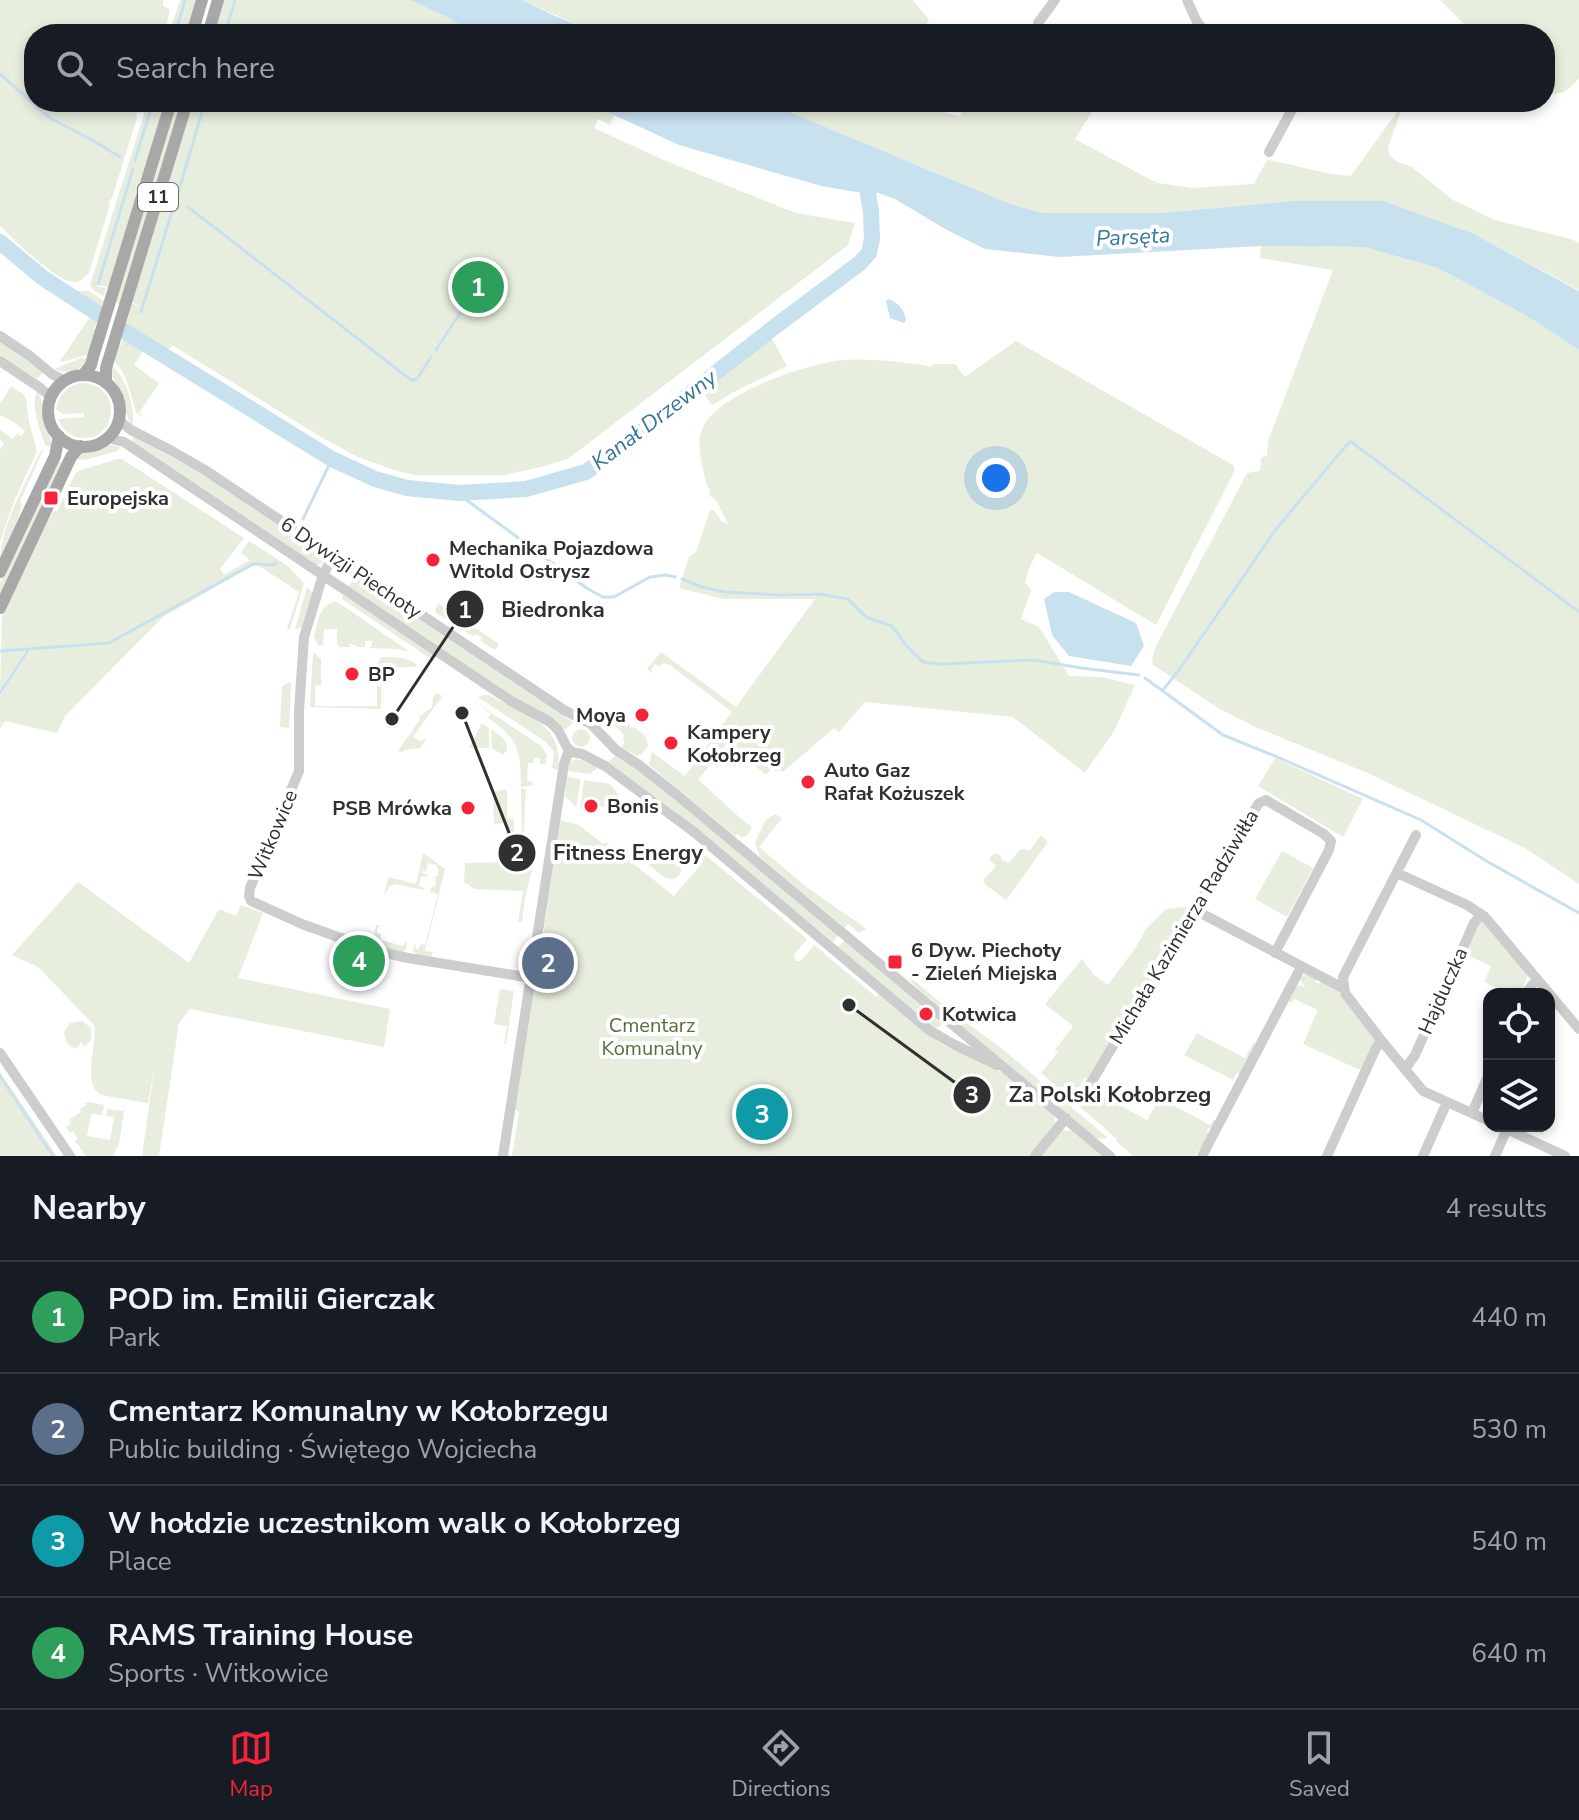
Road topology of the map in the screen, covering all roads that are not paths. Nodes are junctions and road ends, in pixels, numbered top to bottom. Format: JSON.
{"nodes":[{"id":1,"x":202,"y":0,"type":"edge"},
{"id":2,"x":218,"y":0,"type":"edge"},
{"id":3,"x":1055,"y":0,"type":"edge"},
{"id":4,"x":1187,"y":0,"type":"edge"},
{"id":5,"x":1038,"y":23,"type":"dead end"},
{"id":6,"x":195,"y":24,"type":"edge"},
{"id":7,"x":211,"y":24,"type":"edge"},
{"id":8,"x":1199,"y":24,"type":"edge"},
{"id":9,"x":168,"y":112,"type":"edge"},
{"id":10,"x":184,"y":112,"type":"edge"},
{"id":11,"x":1291,"y":112,"type":"edge"},
{"id":12,"x":1269,"y":152,"type":"dead end"},
{"id":13,"x":0,"y":336,"type":"edge"},
{"id":14,"x":0,"y":361,"type":"edge"},
{"id":15,"x":83,"y":375,"type":"junction"},
{"id":16,"x":65,"y":380,"type":"junction"},
{"id":17,"x":106,"y":383,"type":"junction"},
{"id":18,"x":51,"y":397,"type":"junction"},
{"id":19,"x":119,"y":418,"type":"junction"},
{"id":20,"x":59,"y":436,"type":"junction"},
{"id":21,"x":107,"y":438,"type":"junction"},
{"id":22,"x":80,"y":446,"type":"junction"},
{"id":23,"x":333,"y":556,"type":"junction"},
{"id":24,"x":0,"y":572,"type":"edge"},
{"id":25,"x":323,"y":575,"type":"junction"},
{"id":26,"x":0,"y":608,"type":"edge"},
{"id":27,"x":584,"y":722,"type":"junction"},
{"id":28,"x":596,"y":732,"type":"junction"},
{"id":29,"x":567,"y":745,"type":"junction"},
{"id":30,"x":582,"y":754,"type":"junction"},
{"id":31,"x":1416,"y":835,"type":"dead end"},
{"id":32,"x":1397,"y":873,"type":"junction"},
{"id":33,"x":1195,"y":910,"type":"junction"},
{"id":34,"x":1481,"y":914,"type":"junction"},
{"id":35,"x":1275,"y":953,"type":"junction"},
{"id":36,"x":1301,"y":967,"type":"junction"},
{"id":37,"x":532,"y":978,"type":"junction"},
{"id":38,"x":1537,"y":979,"type":"junction"},
{"id":39,"x":1343,"y":988,"type":"junction"},
{"id":40,"x":1530,"y":988,"type":"edge"},
{"id":41,"x":949,"y":1022,"type":"junction"},
{"id":42,"x":1579,"y":1029,"type":"edge"},
{"id":43,"x":939,"y":1036,"type":"junction"},
{"id":44,"x":1381,"y":1040,"type":"junction"},
{"id":45,"x":0,"y":1053,"type":"edge"},
{"id":46,"x":1405,"y":1069,"type":"junction"},
{"id":47,"x":1009,"y":1071,"type":"junction"},
{"id":48,"x":1483,"y":1088,"type":"edge"},
{"id":49,"x":1083,"y":1096,"type":"dead end"},
{"id":50,"x":1447,"y":1102,"type":"junction"},
{"id":51,"x":1472,"y":1113,"type":"junction"},
{"id":52,"x":1066,"y":1118,"type":"junction"},
{"id":53,"x":1483,"y":1118,"type":"edge"},
{"id":54,"x":1503,"y":1132,"type":"edge"},
{"id":55,"x":1513,"y":1132,"type":"edge"},
{"id":56,"x":70,"y":1156,"type":"edge"},
{"id":57,"x":503,"y":1156,"type":"edge"},
{"id":58,"x":1035,"y":1156,"type":"edge"},
{"id":59,"x":1110,"y":1156,"type":"edge"},
{"id":60,"x":1202,"y":1156,"type":"edge"},
{"id":61,"x":1327,"y":1156,"type":"edge"},
{"id":62,"x":1423,"y":1156,"type":"edge"},
{"id":63,"x":1495,"y":1156,"type":"edge"},
{"id":64,"x":1565,"y":1156,"type":"edge"}],
"edges":[{"from":1,"to":6,"type":"main road"},
{"from":2,"to":7,"type":"main road"},
{"from":3,"to":5,"type":"street"},
{"from":4,"to":8,"type":"street"},
{"from":9,"to":15,"type":"main road","number":"11"},
{"from":10,"to":17,"type":"main road","number":"11"},
{"from":11,"to":12,"type":"street"},
{"from":13,"to":16,"type":"street"},
{"from":14,"to":18,"type":"street"},
{"from":15,"to":16,"type":"main road"},
{"from":15,"to":17,"type":"main road"},
{"from":16,"to":18,"type":"main road"},
{"from":17,"to":19,"type":"main road"},
{"from":18,"to":20,"type":"main road"},
{"from":19,"to":21,"type":"main road"},
{"from":19,"to":23,"type":"street","name":"6 Dywizji Piechoty"},
{"from":20,"to":22,"type":"main road"},
{"from":20,"to":24,"type":"main road"},
{"from":21,"to":22,"type":"main road"},
{"from":21,"to":25,"type":"street","name":"6 Dywizji Piechoty"},
{"from":22,"to":26,"type":"main road"},
{"from":23,"to":25,"type":"street"},
{"from":23,"to":27,"type":"street","name":"6 Dywizji Piechoty"},
{"from":25,"to":29,"type":"street","name":"6 Dywizji Piechoty"},
{"from":25,"to":37,"type":"street","name":"Witkowice"},
{"from":27,"to":28,"type":"street","name":"6 Dywizji Piechoty"},
{"from":27,"to":29,"type":"street"},
{"from":28,"to":30,"type":"street"},
{"from":28,"to":41,"type":"street","name":"6 Dywizji Piechoty"},
{"from":29,"to":30,"type":"street","name":"6 Dywizji Piechoty"},
{"from":29,"to":37,"type":"street"},
{"from":30,"to":43,"type":"street","name":"6 Dywizji Piechoty"},
{"from":31,"to":32,"type":"street"},
{"from":32,"to":34,"type":"street"},
{"from":32,"to":39,"type":"street"},
{"from":33,"to":35,"type":"street"},
{"from":33,"to":35,"type":"street","name":"Michała Kazimierza Radziwiłła"},
{"from":33,"to":49,"type":"street","name":"Michała Kazimierza Radziwiłła"},
{"from":34,"to":38,"type":"street"},
{"from":34,"to":46,"type":"street","name":"Hajduczka"},
{"from":35,"to":36,"type":"street"},
{"from":36,"to":39,"type":"street"},
{"from":36,"to":60,"type":"street"},
{"from":37,"to":57,"type":"street"},
{"from":38,"to":40,"type":"street"},
{"from":38,"to":42,"type":"street"},
{"from":39,"to":44,"type":"street"},
{"from":41,"to":43,"type":"street"},
{"from":41,"to":47,"type":"street","name":"6 Dywizji Piechoty"},
{"from":43,"to":47,"type":"street","name":"6 Dywizji Piechoty"},
{"from":44,"to":46,"type":"street"},
{"from":44,"to":61,"type":"street"},
{"from":45,"to":56,"type":"street"},
{"from":46,"to":50,"type":"street"},
{"from":47,"to":52,"type":"street","name":"6 Dywizji Piechoty"},
{"from":48,"to":51,"type":"street"},
{"from":50,"to":51,"type":"street"},
{"from":50,"to":62,"type":"street"},
{"from":51,"to":53,"type":"street"},
{"from":52,"to":58,"type":"street"},
{"from":52,"to":59,"type":"street","name":"6 Dywizji Piechoty"},
{"from":54,"to":63,"type":"street"},
{"from":55,"to":64,"type":"street"}]}
